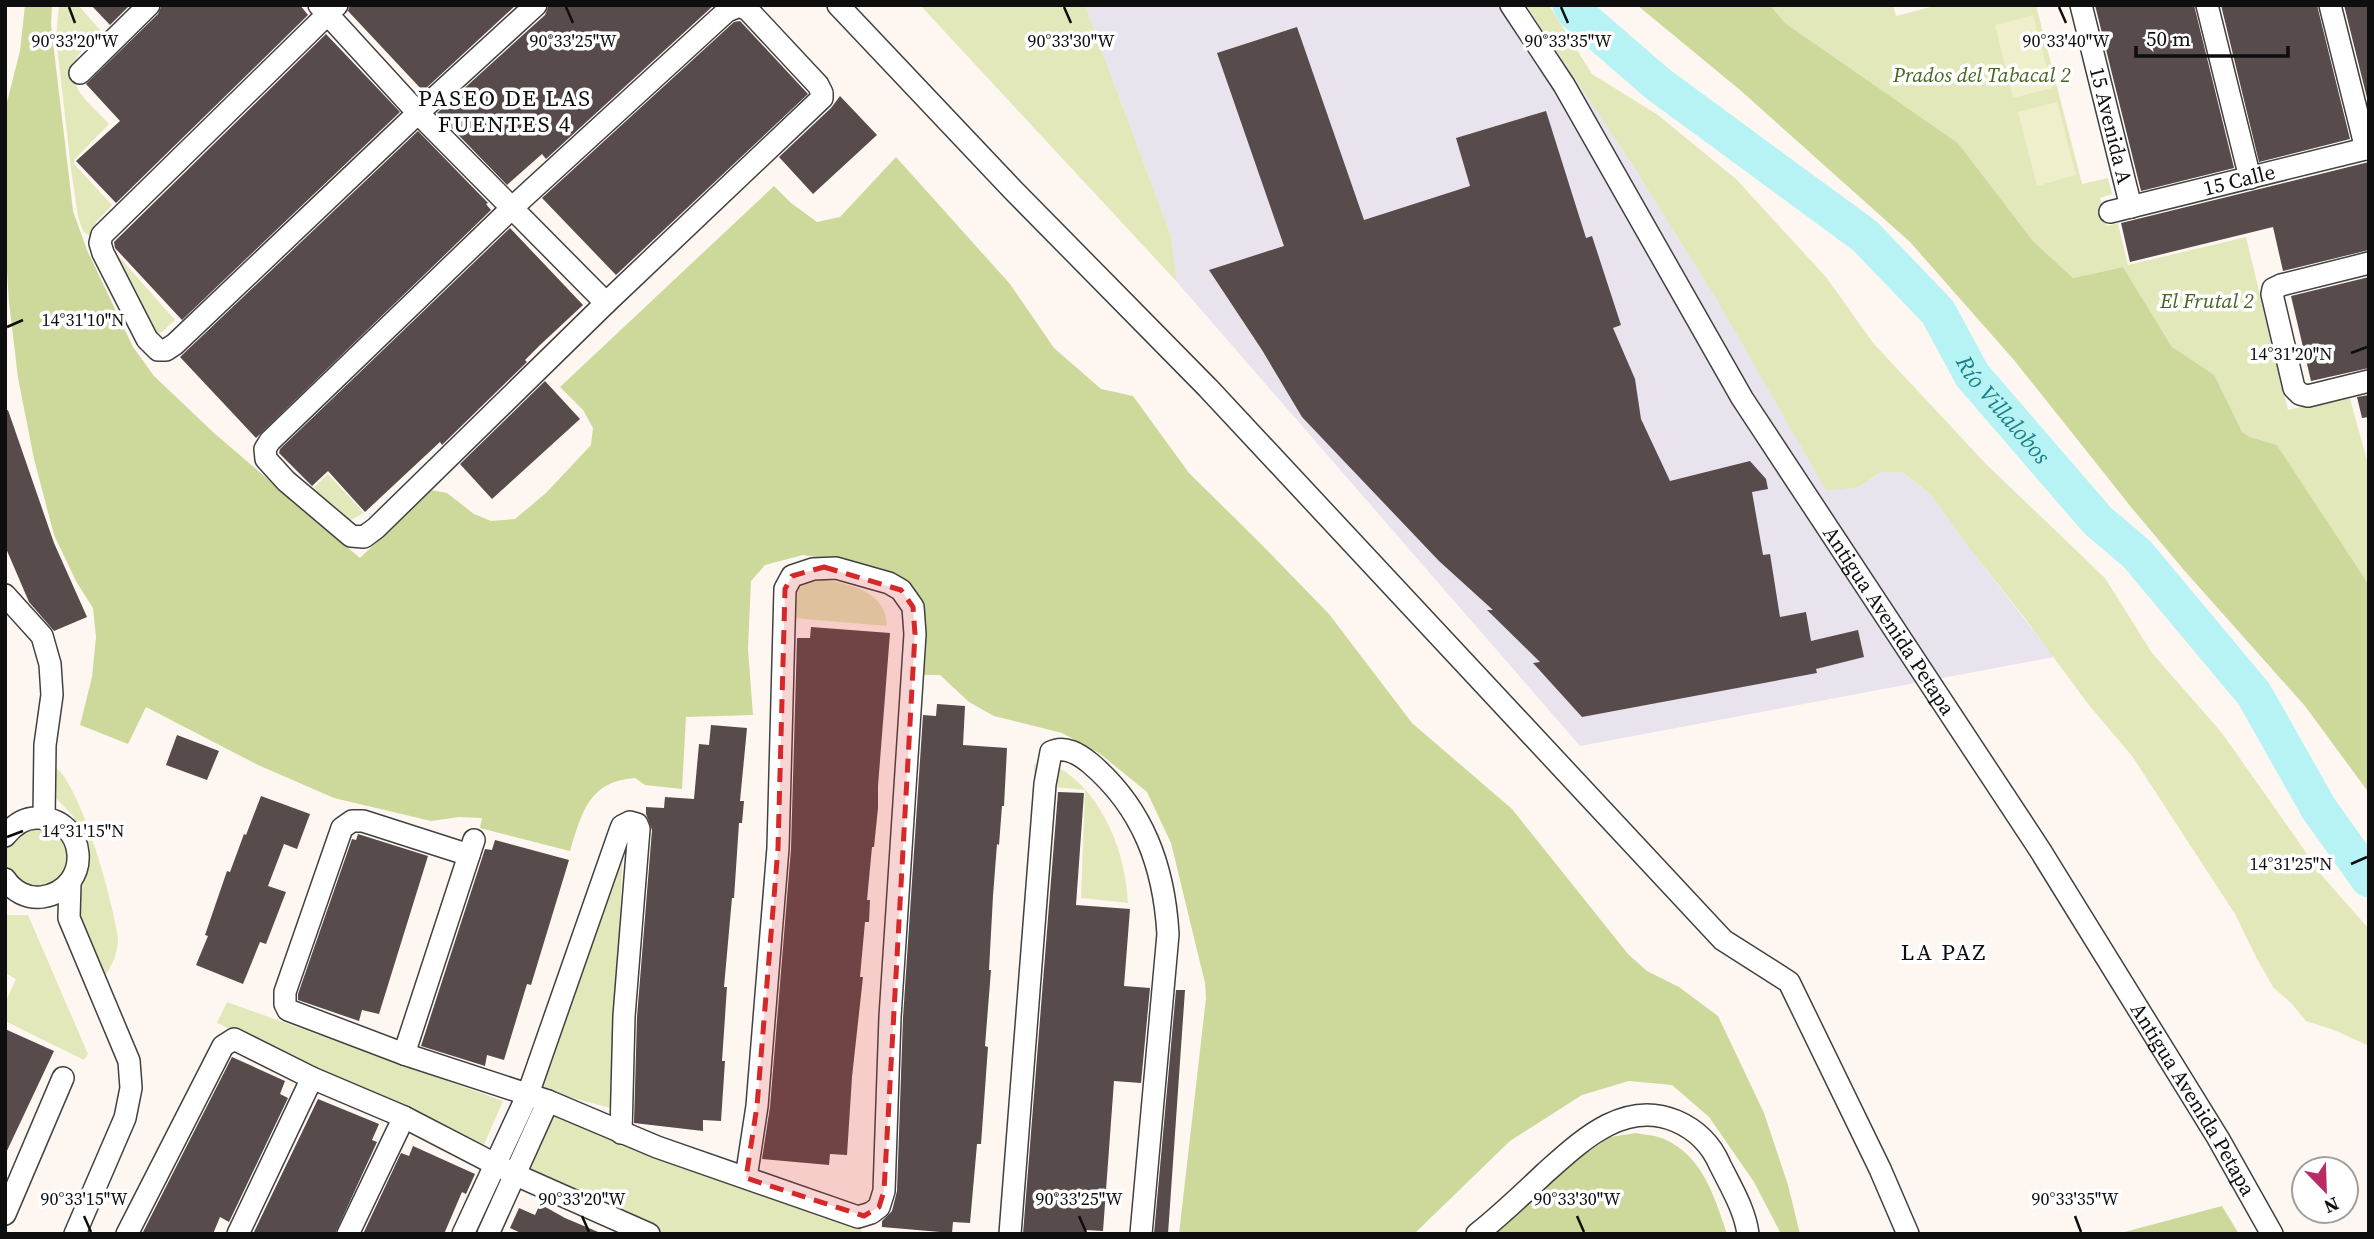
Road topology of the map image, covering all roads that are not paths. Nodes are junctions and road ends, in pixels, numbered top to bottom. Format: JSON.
{"nodes":[{"id":1,"x":149,"y":5,"type":"edge"},
{"id":2,"x":536,"y":5,"type":"edge"},
{"id":3,"x":838,"y":5,"type":"edge"},
{"id":4,"x":1511,"y":5,"type":"edge"},
{"id":5,"x":2081,"y":5,"type":"edge"},
{"id":6,"x":2207,"y":5,"type":"edge"},
{"id":7,"x":2330,"y":5,"type":"edge"},
{"id":8,"x":328,"y":8,"type":"edge"},
{"id":9,"x":80,"y":73,"type":"dead end"},
{"id":10,"x":418,"y":113,"type":"junction"},
{"id":11,"x":2367,"y":149,"type":"edge"},
{"id":12,"x":2250,"y":178,"type":"junction"},
{"id":13,"x":513,"y":207,"type":"junction"},
{"id":14,"x":2131,"y":207,"type":"junction"},
{"id":15,"x":2110,"y":212,"type":"dead end"},
{"id":16,"x":2369,"y":263,"type":"edge"},
{"id":17,"x":606,"y":303,"type":"junction"},
{"id":18,"x":2369,"y":381,"type":"edge"},
{"id":19,"x":5,"y":580,"type":"edge"},
{"id":20,"x":5,"y":594,"type":"edge"},
{"id":21,"x":36,"y":626,"type":"junction"},
{"id":22,"x":44,"y":818,"type":"junction"},
{"id":23,"x":5,"y":836,"type":"edge"},
{"id":24,"x":5,"y":879,"type":"edge"},
{"id":25,"x":70,"y":882,"type":"junction"},
{"id":26,"x":44,"y":897,"type":"junction"},
{"id":27,"x":69,"y":918,"type":"junction"},
{"id":28,"x":404,"y":1054,"type":"junction"},
{"id":29,"x":63,"y":1078,"type":"dead end"},
{"id":30,"x":312,"y":1078,"type":"junction"},
{"id":31,"x":538,"y":1098,"type":"junction"},
{"id":32,"x":404,"y":1117,"type":"junction"},
{"id":33,"x":621,"y":1133,"type":"junction"},
{"id":34,"x":495,"y":1163,"type":"junction"},
{"id":35,"x":516,"y":1175,"type":"junction"},
{"id":36,"x":746,"y":1178,"type":"junction"},
{"id":37,"x":5,"y":1214,"type":"edge"},
{"id":38,"x":1752,"y":1229,"type":"edge"},
{"id":39,"x":644,"y":1233,"type":"edge"},
{"id":40,"x":75,"y":1234,"type":"edge"},
{"id":41,"x":127,"y":1234,"type":"edge"},
{"id":42,"x":238,"y":1234,"type":"edge"},
{"id":43,"x":348,"y":1234,"type":"edge"},
{"id":44,"x":463,"y":1234,"type":"edge"},
{"id":45,"x":488,"y":1234,"type":"edge"},
{"id":46,"x":1010,"y":1234,"type":"edge"},
{"id":47,"x":1141,"y":1234,"type":"edge"},
{"id":48,"x":1478,"y":1234,"type":"edge"},
{"id":49,"x":1908,"y":1234,"type":"edge"},
{"id":50,"x":2272,"y":1234,"type":"edge"}],
"edges":[{"from":1,"to":9,"type":"street"},
{"from":2,"to":10,"type":"street"},
{"from":3,"to":49,"type":"street"},
{"from":4,"to":50,"type":"street","name":"Antigua Avenida Petapa"},
{"from":5,"to":14,"type":"street","name":"15 Avenida A"},
{"from":6,"to":12,"type":"street"},
{"from":7,"to":11,"type":"street"},
{"from":8,"to":10,"type":"street"},
{"from":8,"to":10,"type":"street"},
{"from":10,"to":13,"type":"street"},
{"from":11,"to":12,"type":"street","name":"15 Calle"},
{"from":12,"to":14,"type":"street","name":"15 Calle"},
{"from":13,"to":17,"type":"street"},
{"from":13,"to":17,"type":"street"},
{"from":13,"to":17,"type":"street"},
{"from":14,"to":15,"type":"street","name":"15 Calle"},
{"from":16,"to":18,"type":"street"},
{"from":19,"to":21,"type":"street"},
{"from":20,"to":21,"type":"street"},
{"from":21,"to":22,"type":"street"},
{"from":22,"to":23,"type":"street"},
{"from":22,"to":25,"type":"street"},
{"from":24,"to":26,"type":"street"},
{"from":25,"to":26,"type":"street"},
{"from":25,"to":27,"type":"street"},
{"from":26,"to":27,"type":"street"},
{"from":27,"to":40,"type":"street"},
{"from":28,"to":28,"type":"street"},
{"from":28,"to":31,"type":"street"},
{"from":29,"to":37,"type":"street"},
{"from":30,"to":32,"type":"street"},
{"from":30,"to":41,"type":"street"},
{"from":30,"to":42,"type":"street"},
{"from":31,"to":33,"type":"street"},
{"from":31,"to":33,"type":"street"},
{"from":31,"to":34,"type":"street"},
{"from":31,"to":35,"type":"street"},
{"from":32,"to":34,"type":"street"},
{"from":32,"to":43,"type":"street"},
{"from":33,"to":36,"type":"street"},
{"from":34,"to":35,"type":"street"},
{"from":34,"to":44,"type":"street"},
{"from":35,"to":39,"type":"street"},
{"from":35,"to":45,"type":"street"},
{"from":36,"to":36,"type":"street"},
{"from":38,"to":48,"type":"street"},
{"from":46,"to":47,"type":"street"}]}
